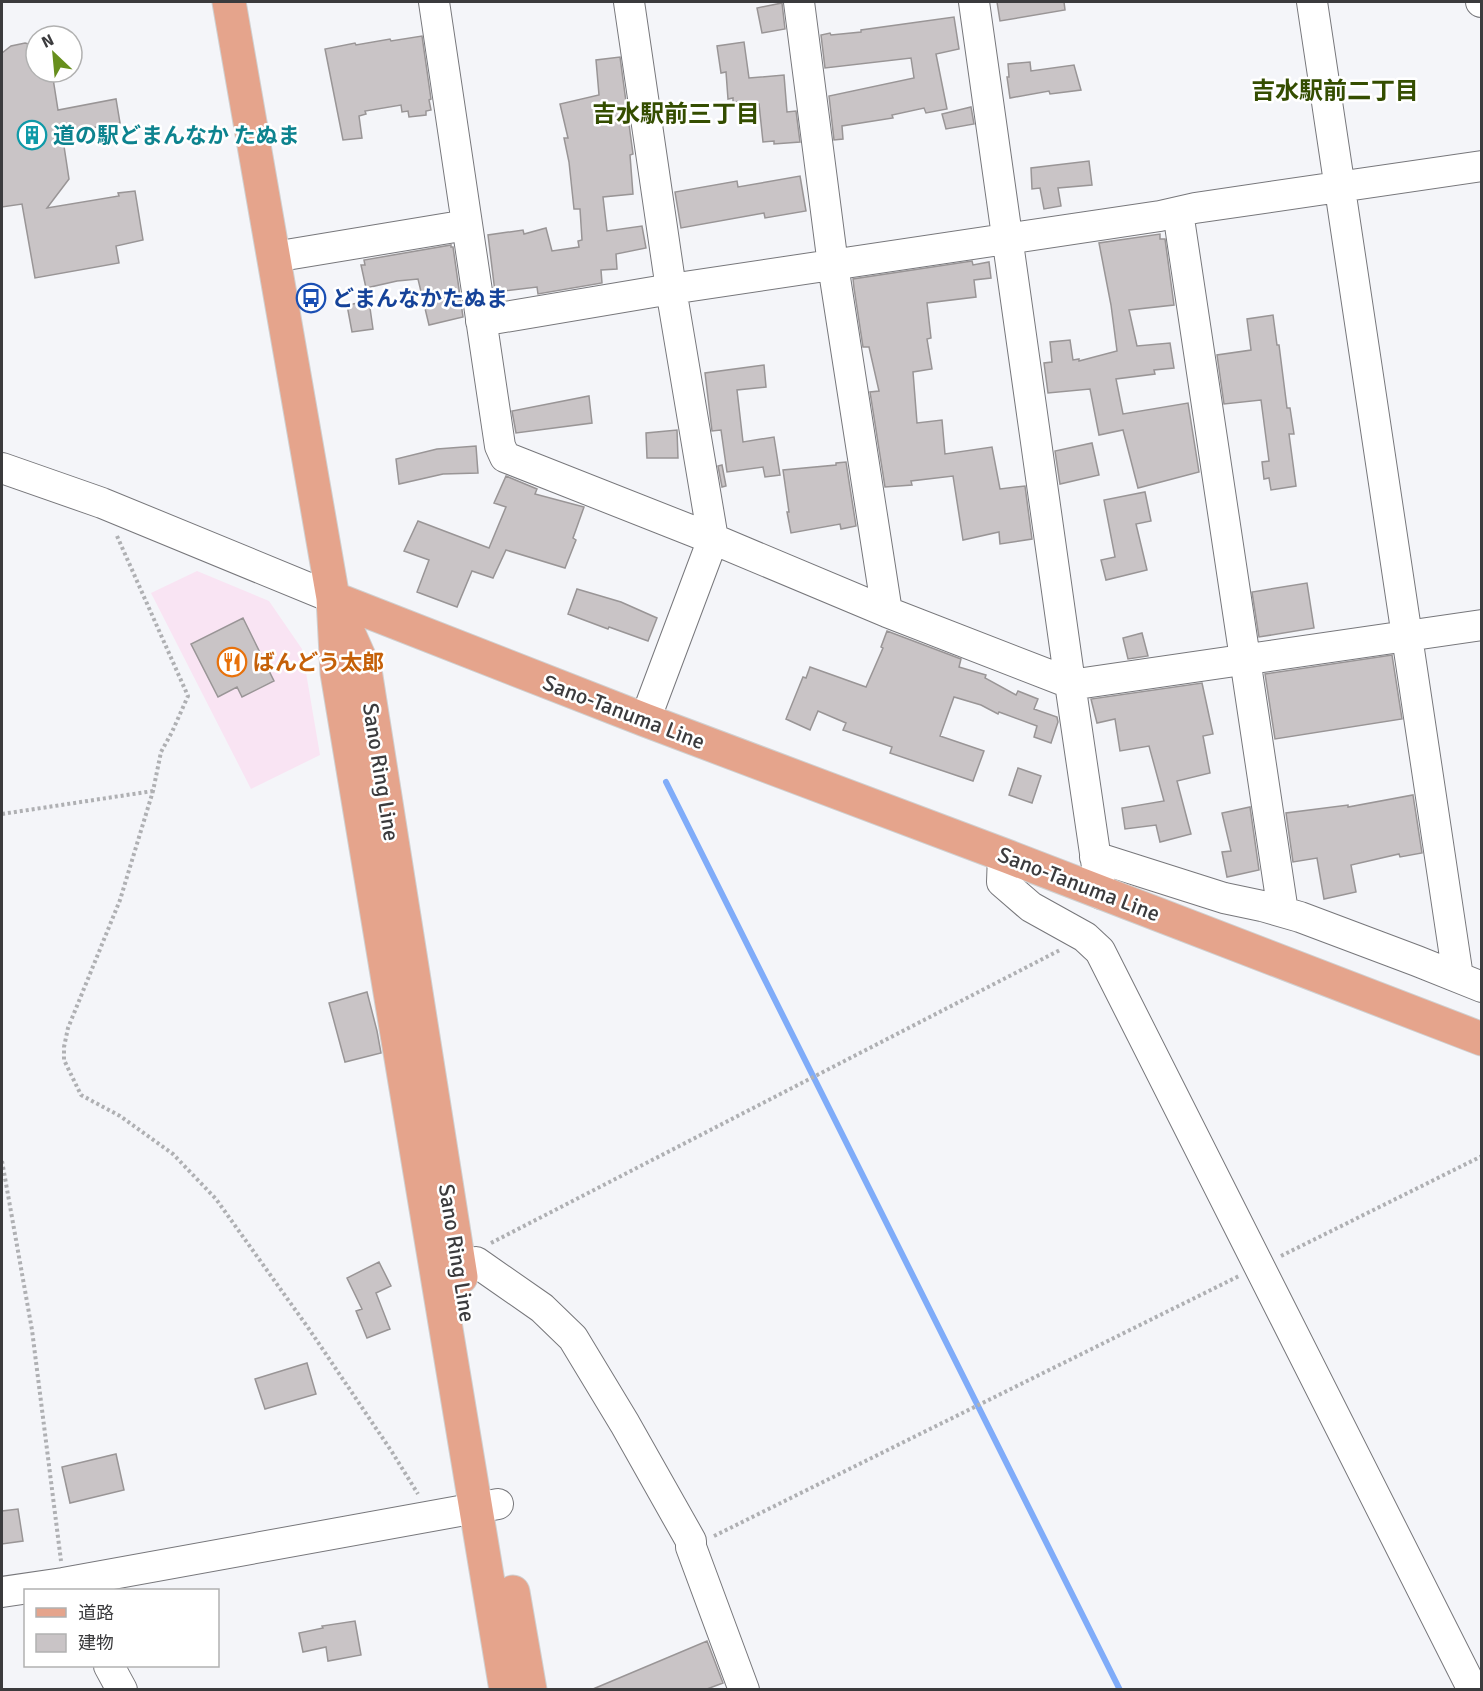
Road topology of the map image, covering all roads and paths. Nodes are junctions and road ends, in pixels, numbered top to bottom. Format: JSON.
{"nodes":[{"id":1,"x":229,"y":2,"type":"edge"},
{"id":2,"x":434,"y":2,"type":"edge"},
{"id":3,"x":629,"y":2,"type":"edge"},
{"id":4,"x":799,"y":2,"type":"edge"},
{"id":5,"x":974,"y":2,"type":"edge"},
{"id":6,"x":1312,"y":2,"type":"edge"},
{"id":7,"x":1482,"y":166,"type":"edge"},
{"id":8,"x":1340,"y":187,"type":"junction"},
{"id":9,"x":1178,"y":212,"type":"junction"},
{"id":10,"x":466,"y":225,"type":"junction"},
{"id":11,"x":1008,"y":238,"type":"junction"},
{"id":12,"x":274,"y":257,"type":"junction"},
{"id":13,"x":833,"y":265,"type":"junction"},
{"id":14,"x":671,"y":289,"type":"junction"},
{"id":15,"x":481,"y":321,"type":"junction"},
{"id":16,"x":2,"y":468,"type":"edge"},
{"id":17,"x":102,"y":503,"type":"junction"},
{"id":18,"x":713,"y":538,"type":"junction"},
{"id":19,"x":333,"y":597,"type":"junction"},
{"id":20,"x":886,"y":612,"type":"junction"},
{"id":21,"x":1482,"y":625,"type":"edge"},
{"id":22,"x":1407,"y":636,"type":"junction"},
{"id":23,"x":1245,"y":660,"type":"junction"},
{"id":24,"x":1070,"y":684,"type":"junction"},
{"id":25,"x":645,"y":720,"type":"junction"},
{"id":26,"x":153,"y":791,"type":"junction"},
{"id":27,"x":2,"y":814,"type":"edge"},
{"id":28,"x":1003,"y":855,"type":"junction"},
{"id":29,"x":1095,"y":857,"type":"junction"},
{"id":30,"x":1101,"y":894,"type":"junction"},
{"id":31,"x":1283,"y":912,"type":"junction"},
{"id":32,"x":1085,"y":937,"type":"junction"},
{"id":33,"x":1470,"y":982,"type":"edge"},
{"id":34,"x":1482,"y":1039,"type":"edge"},
{"id":35,"x":1482,"y":1156,"type":"edge"},
{"id":36,"x":2,"y":1161,"type":"edge"},
{"id":37,"x":457,"y":1265,"type":"junction"},
{"id":38,"x":1260,"y":1266,"type":"junction"},
{"id":39,"x":487,"y":1506,"type":"junction"},
{"id":40,"x":431,"y":1515,"type":"junction"},
{"id":41,"x":691,"y":1547,"type":"junction"},
{"id":42,"x":65,"y":1587,"type":"edge"},
{"id":43,"x":40,"y":1589,"type":"edge"},
{"id":44,"x":24,"y":1590,"type":"edge"},
{"id":45,"x":2,"y":1592,"type":"edge"},
{"id":46,"x":110,"y":1667,"type":"edge"},
{"id":47,"x":122,"y":1689,"type":"edge"},
{"id":48,"x":506,"y":1689,"type":"edge"},
{"id":49,"x":530,"y":1689,"type":"edge"},
{"id":50,"x":744,"y":1689,"type":"edge"},
{"id":51,"x":1473,"y":1689,"type":"edge"}],
"edges":[{"from":1,"to":12,"type":"main road"},
{"from":2,"to":10,"type":"street"},
{"from":3,"to":14,"type":"street"},
{"from":4,"to":13,"type":"street"},
{"from":5,"to":11,"type":"street"},
{"from":6,"to":8,"type":"street"},
{"from":7,"to":8,"type":"street"},
{"from":8,"to":9,"type":"street"},
{"from":8,"to":22,"type":"street"},
{"from":9,"to":11,"type":"street"},
{"from":9,"to":23,"type":"street"},
{"from":10,"to":12,"type":"street"},
{"from":10,"to":15,"type":"street"},
{"from":11,"to":13,"type":"street"},
{"from":11,"to":24,"type":"street"},
{"from":12,"to":19,"type":"main road"},
{"from":13,"to":14,"type":"street"},
{"from":13,"to":20,"type":"street"},
{"from":14,"to":15,"type":"street"},
{"from":14,"to":18,"type":"street"},
{"from":15,"to":18,"type":"street"},
{"from":16,"to":17,"type":"street"},
{"from":17,"to":19,"type":"street"},
{"from":17,"to":26,"type":"path"},
{"from":18,"to":20,"type":"street"},
{"from":18,"to":25,"type":"street"},
{"from":19,"to":25,"type":"main road","name":"Sano-Tanuma Line"},
{"from":19,"to":37,"type":"main road","name":"Sano Ring Line"},
{"from":20,"to":24,"type":"street"},
{"from":21,"to":22,"type":"street"},
{"from":22,"to":23,"type":"street"},
{"from":22,"to":33,"type":"street"},
{"from":23,"to":24,"type":"street"},
{"from":23,"to":31,"type":"street"},
{"from":24,"to":29,"type":"street"},
{"from":25,"to":28,"type":"main road","name":"Sano-Tanuma Line"},
{"from":26,"to":27,"type":"path"},
{"from":26,"to":40,"type":"path"},
{"from":28,"to":30,"type":"main road","name":"Sano-Tanuma Line"},
{"from":28,"to":32,"type":"street"},
{"from":29,"to":30,"type":"street"},
{"from":29,"to":31,"type":"street"},
{"from":30,"to":34,"type":"main road","name":"Sano-Tanuma Line"},
{"from":31,"to":33,"type":"street"},
{"from":32,"to":37,"type":"path"},
{"from":32,"to":38,"type":"street"},
{"from":35,"to":38,"type":"path"},
{"from":36,"to":42,"type":"path"},
{"from":37,"to":39,"type":"main road","name":"Sano Ring Line"},
{"from":37,"to":41,"type":"street"},
{"from":38,"to":41,"type":"path"},
{"from":38,"to":51,"type":"street"},
{"from":39,"to":40,"type":"street"},
{"from":39,"to":48,"type":"main road","name":"Sano Ring Line"},
{"from":39,"to":49,"type":"main road","name":"Sano Ring Line"},
{"from":40,"to":42,"type":"street"},
{"from":41,"to":50,"type":"street"},
{"from":42,"to":43,"type":"street"},
{"from":44,"to":45,"type":"street"},
{"from":46,"to":47,"type":"street"}]}
